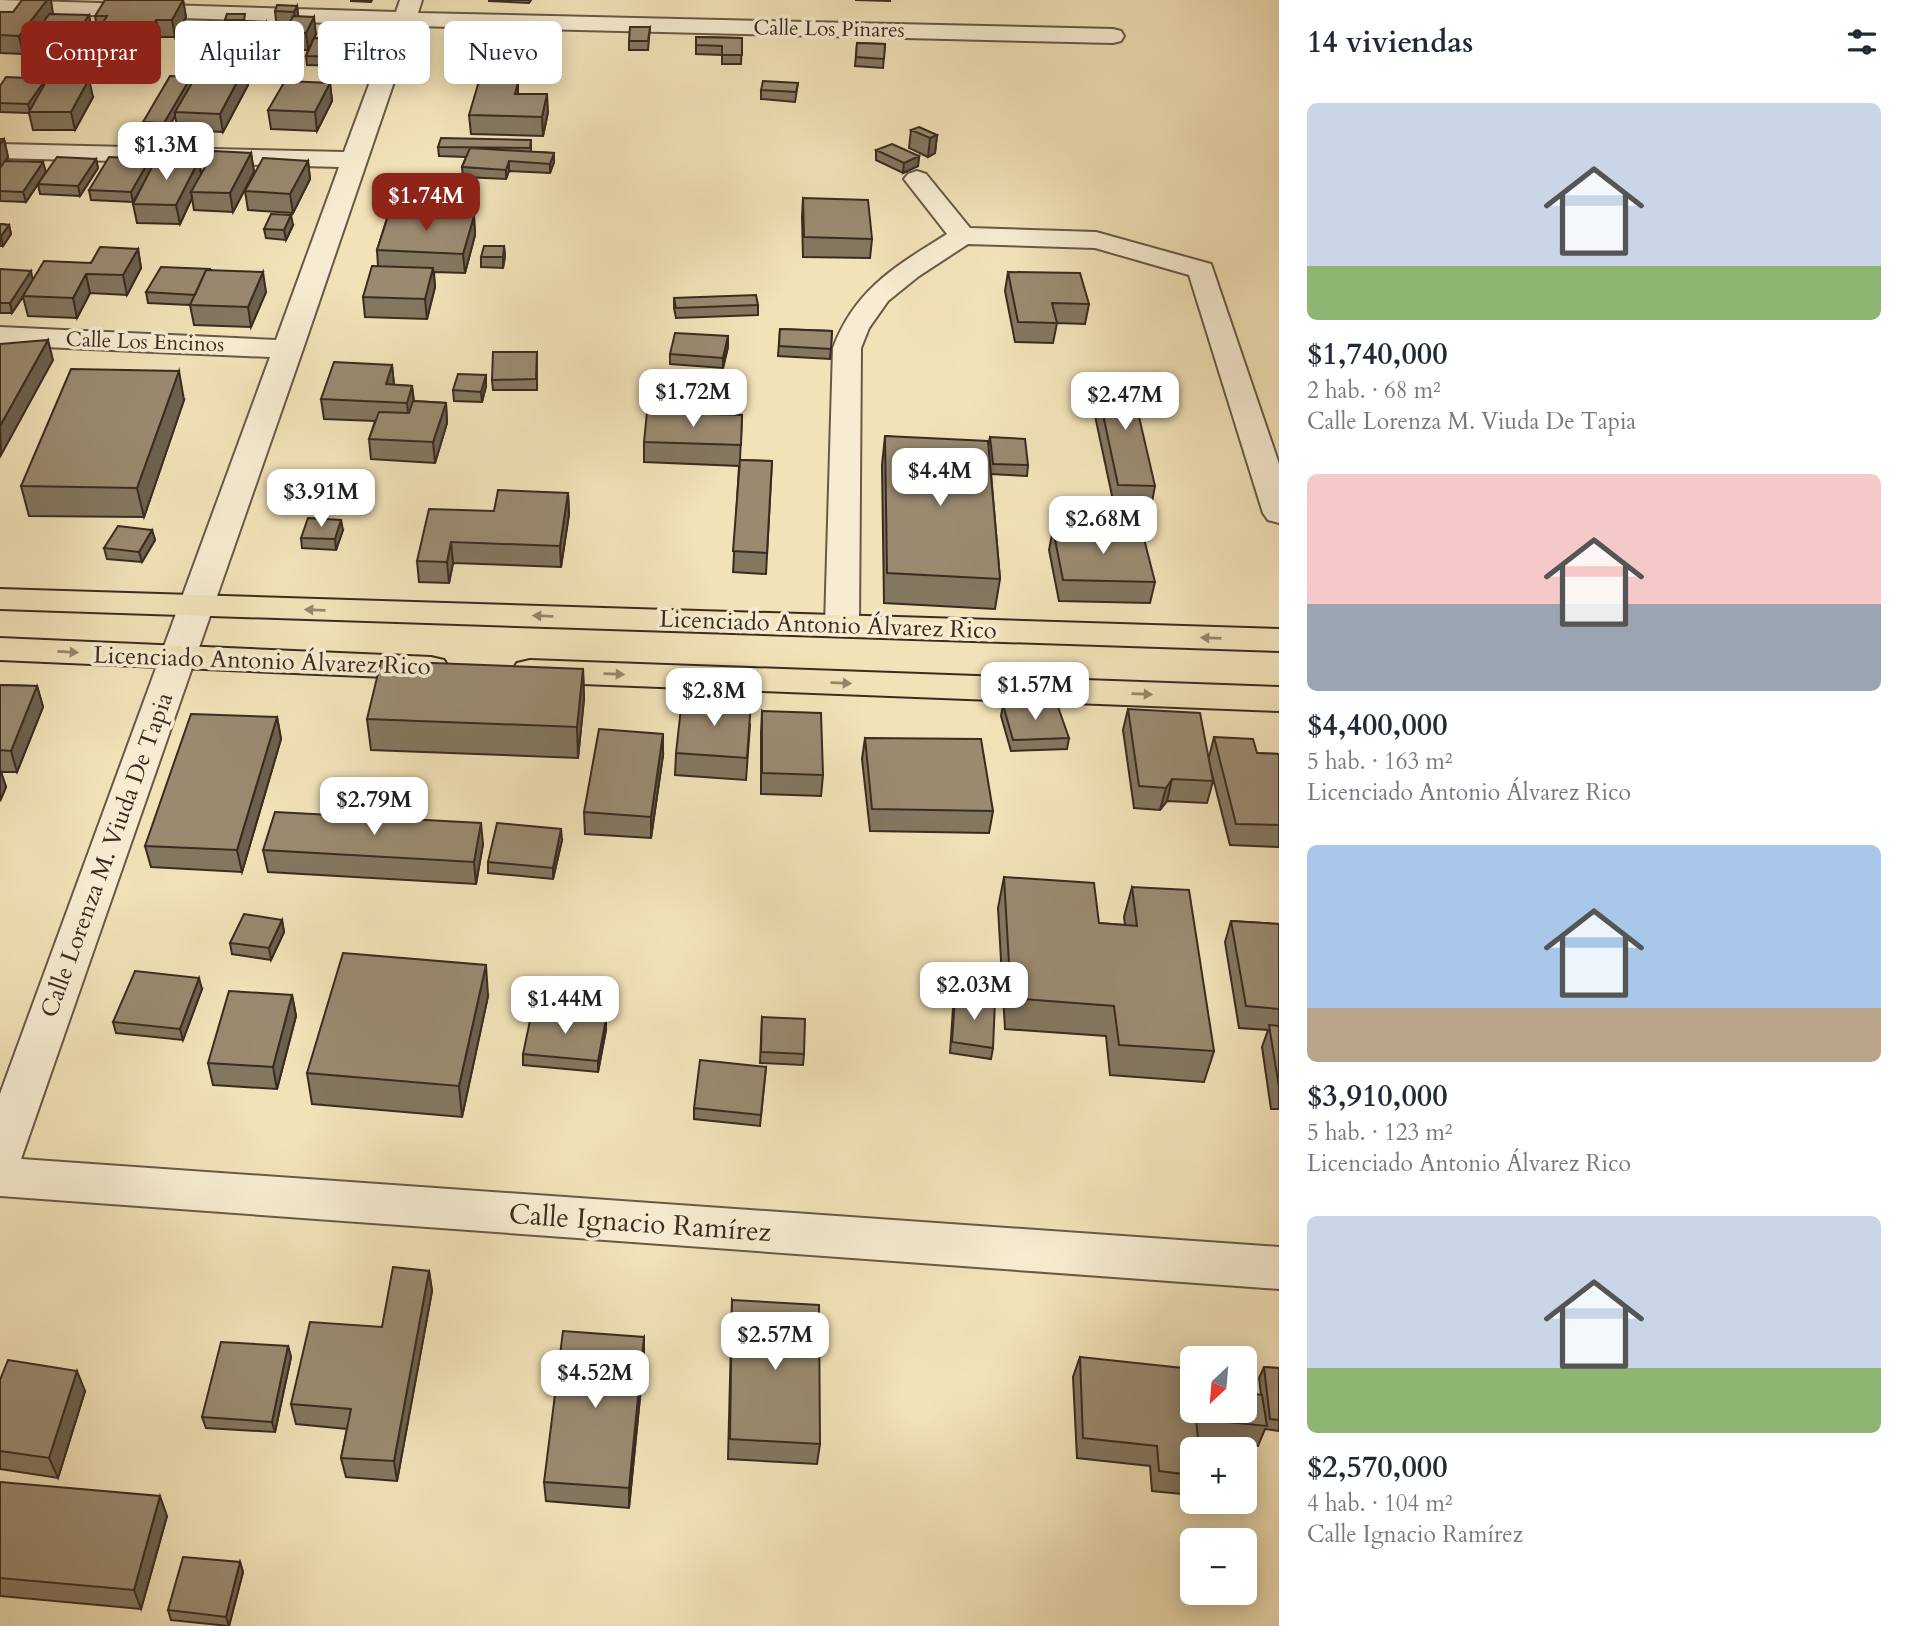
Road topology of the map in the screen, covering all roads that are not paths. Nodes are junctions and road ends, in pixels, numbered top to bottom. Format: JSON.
{"nodes":[{"id":1,"x":0,"y":5,"type":"edge"},
{"id":2,"x":408,"y":9,"type":"edge"},
{"id":3,"x":1113,"y":36,"type":"dead end"},
{"id":4,"x":0,"y":151,"type":"edge"},
{"id":5,"x":356,"y":160,"type":"junction"},
{"id":6,"x":917,"y":179,"type":"dead end"},
{"id":7,"x":962,"y":236,"type":"junction"},
{"id":8,"x":0,"y":336,"type":"edge"},
{"id":9,"x":289,"y":349,"type":"junction"},
{"id":10,"x":1279,"y":513,"type":"edge"},
{"id":11,"x":0,"y":598,"type":"edge"},
{"id":12,"x":194,"y":607,"type":"junction"},
{"id":13,"x":842,"y":625,"type":"junction"},
{"id":14,"x":1279,"y":640,"type":"edge"},
{"id":15,"x":0,"y":649,"type":"edge"},
{"id":16,"x":178,"y":658,"type":"junction"},
{"id":17,"x":457,"y":668,"type":"edge"},
{"id":18,"x":498,"y":670,"type":"edge"},
{"id":19,"x":1279,"y":699,"type":"edge"},
{"id":20,"x":0,"y":1156,"type":"edge"},
{"id":21,"x":0,"y":1177,"type":"edge"},
{"id":22,"x":1279,"y":1268,"type":"edge"}],
"edges":[{"from":1,"to":2,"type":"street","name":"Calle Los Pinares"},
{"from":2,"to":3,"type":"street","name":"Calle Los Pinares"},
{"from":2,"to":5,"type":"street","name":"Calle Lorenza M. Viuda De Tapia"},
{"from":4,"to":5,"type":"street"},
{"from":5,"to":9,"type":"street","name":"Calle Lorenza M. Viuda De Tapia"},
{"from":6,"to":7,"type":"street"},
{"from":7,"to":10,"type":"street"},
{"from":7,"to":13,"type":"street"},
{"from":8,"to":9,"type":"street","name":"Calle Los Encinos"},
{"from":9,"to":12,"type":"street","name":"Calle Lorenza M. Viuda De Tapia"},
{"from":11,"to":12,"type":"main road","name":"Licenciado Antonio Álvarez Rico"},
{"from":13,"to":12,"type":"main road","name":"Licenciado Antonio Álvarez Rico","one_way":true},
{"from":12,"to":16,"type":"street","name":"Calle Lorenza M. Viuda De Tapia"},
{"from":14,"to":13,"type":"main road","name":"Licenciado Antonio Álvarez Rico","one_way":true},
{"from":15,"to":16,"type":"main road","name":"Licenciado Antonio Álvarez Rico","one_way":true},
{"from":16,"to":17,"type":"main road","name":"Licenciado Antonio Álvarez Rico"},
{"from":16,"to":20,"type":"street","name":"Calle Lorenza M. Viuda De Tapia"},
{"from":18,"to":19,"type":"main road","one_way":true},
{"from":21,"to":22,"type":"street","name":"Calle Ignacio Ramírez"}]}
